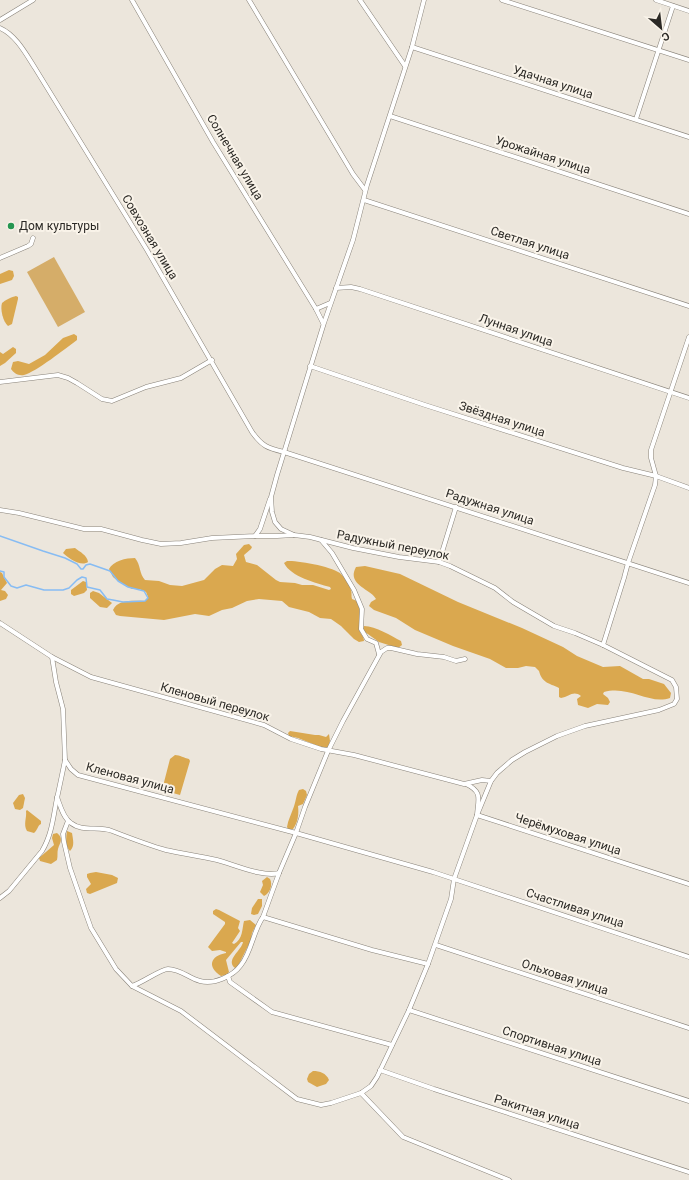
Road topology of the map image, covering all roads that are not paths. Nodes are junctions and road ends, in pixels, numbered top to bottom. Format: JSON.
{"nodes":[{"id":1,"x":33,"y":0,"type":"edge"},
{"id":2,"x":132,"y":0,"type":"edge"},
{"id":3,"x":249,"y":0,"type":"edge"},
{"id":4,"x":360,"y":0,"type":"edge"},
{"id":5,"x":424,"y":0,"type":"edge"},
{"id":6,"x":502,"y":0,"type":"edge"},
{"id":7,"x":656,"y":0,"type":"edge"},
{"id":8,"x":673,"y":6,"type":"junction"},
{"id":9,"x":689,"y":11,"type":"edge"},
{"id":10,"x":0,"y":20,"type":"edge"},
{"id":11,"x":0,"y":28,"type":"edge"},
{"id":12,"x":412,"y":47,"type":"junction"},
{"id":13,"x":659,"y":50,"type":"junction"},
{"id":14,"x":689,"y":60,"type":"edge"},
{"id":15,"x":405,"y":66,"type":"junction"},
{"id":16,"x":390,"y":116,"type":"junction"},
{"id":17,"x":636,"y":119,"type":"junction"},
{"id":18,"x":689,"y":137,"type":"edge"},
{"id":19,"x":366,"y":190,"type":"junction"},
{"id":20,"x":364,"y":200,"type":"junction"},
{"id":21,"x":689,"y":214,"type":"edge"},
{"id":22,"x":33,"y":238,"type":"dead end"},
{"id":23,"x":0,"y":258,"type":"edge"},
{"id":24,"x":336,"y":288,"type":"junction"},
{"id":25,"x":330,"y":303,"type":"junction"},
{"id":26,"x":689,"y":306,"type":"edge"},
{"id":27,"x":316,"y":308,"type":"junction"},
{"id":28,"x":324,"y":323,"type":"junction"},
{"id":29,"x":689,"y":337,"type":"edge"},
{"id":30,"x":212,"y":360,"type":"junction"},
{"id":31,"x":310,"y":366,"type":"junction"},
{"id":32,"x":0,"y":382,"type":"edge"},
{"id":33,"x":670,"y":392,"type":"junction"},
{"id":34,"x":689,"y":398,"type":"edge"},
{"id":35,"x":284,"y":452,"type":"junction"},
{"id":36,"x":656,"y":476,"type":"junction"},
{"id":37,"x":689,"y":488,"type":"edge"},
{"id":38,"x":270,"y":497,"type":"junction"},
{"id":39,"x":456,"y":507,"type":"junction"},
{"id":40,"x":0,"y":510,"type":"edge"},
{"id":41,"x":294,"y":535,"type":"junction"},
{"id":42,"x":255,"y":536,"type":"junction"},
{"id":43,"x":319,"y":539,"type":"junction"},
{"id":44,"x":439,"y":562,"type":"junction"},
{"id":45,"x":628,"y":563,"type":"junction"},
{"id":46,"x":689,"y":583,"type":"edge"},
{"id":47,"x":0,"y":623,"type":"edge"},
{"id":48,"x":603,"y":645,"type":"junction"},
{"id":49,"x":379,"y":654,"type":"junction"},
{"id":50,"x":52,"y":657,"type":"junction"},
{"id":51,"x":465,"y":659,"type":"dead end"},
{"id":52,"x":328,"y":751,"type":"junction"},
{"id":53,"x":65,"y":760,"type":"junction"},
{"id":54,"x":491,"y":781,"type":"junction"},
{"id":55,"x":465,"y":783,"type":"junction"},
{"id":56,"x":57,"y":796,"type":"junction"},
{"id":57,"x":477,"y":815,"type":"junction"},
{"id":58,"x":68,"y":821,"type":"junction"},
{"id":59,"x":296,"y":833,"type":"junction"},
{"id":60,"x":279,"y":873,"type":"junction"},
{"id":61,"x":454,"y":879,"type":"junction"},
{"id":62,"x":689,"y":884,"type":"edge"},
{"id":63,"x":0,"y":898,"type":"edge"},
{"id":64,"x":263,"y":917,"type":"junction"},
{"id":65,"x":436,"y":945,"type":"junction"},
{"id":66,"x":689,"y":957,"type":"edge"},
{"id":67,"x":428,"y":964,"type":"junction"},
{"id":68,"x":228,"y":976,"type":"junction"},
{"id":69,"x":132,"y":986,"type":"junction"},
{"id":70,"x":409,"y":1010,"type":"junction"},
{"id":71,"x":689,"y":1028,"type":"edge"},
{"id":72,"x":392,"y":1045,"type":"junction"},
{"id":73,"x":380,"y":1070,"type":"junction"},
{"id":74,"x":361,"y":1093,"type":"junction"},
{"id":75,"x":689,"y":1101,"type":"edge"},
{"id":76,"x":689,"y":1172,"type":"edge"},
{"id":77,"x":509,"y":1180,"type":"edge"}],
"edges":[{"from":1,"to":10,"type":"street"},
{"from":2,"to":27,"type":"street","name":"Солнечная улица"},
{"from":3,"to":19,"type":"street"},
{"from":4,"to":15,"type":"street"},
{"from":5,"to":12,"type":"street","name":"Радужный переулок"},
{"from":6,"to":13,"type":"street"},
{"from":7,"to":8,"type":"street"},
{"from":8,"to":9,"type":"street"},
{"from":8,"to":13,"type":"street"},
{"from":11,"to":30,"type":"street","name":"Совхозная улица"},
{"from":12,"to":15,"type":"street","name":"Радужный переулок"},
{"from":12,"to":17,"type":"street","name":"Удачная улица"},
{"from":13,"to":14,"type":"street"},
{"from":13,"to":17,"type":"street"},
{"from":15,"to":16,"type":"street","name":"Радужный переулок"},
{"from":16,"to":19,"type":"street","name":"Радужный переулок"},
{"from":16,"to":21,"type":"street","name":"Урожайная улица"},
{"from":17,"to":18,"type":"street","name":"Удачная улица"},
{"from":19,"to":20,"type":"street","name":"Радужный переулок"},
{"from":20,"to":24,"type":"street","name":"Радужный переулок"},
{"from":20,"to":26,"type":"street","name":"Светлая улица"},
{"from":22,"to":23,"type":"street"},
{"from":24,"to":25,"type":"street","name":"Радужный переулок"},
{"from":24,"to":33,"type":"street","name":"Лунная улица"},
{"from":25,"to":27,"type":"street"},
{"from":25,"to":28,"type":"street","name":"Радужный переулок"},
{"from":27,"to":28,"type":"street","name":"Солнечная улица"},
{"from":28,"to":31,"type":"street","name":"Радужный переулок"},
{"from":29,"to":33,"type":"street"},
{"from":30,"to":32,"type":"street"},
{"from":30,"to":35,"type":"street","name":"Совхозная улица"},
{"from":31,"to":35,"type":"street","name":"Радужный переулок"},
{"from":31,"to":36,"type":"street","name":"Звёздная улица"},
{"from":33,"to":34,"type":"street","name":"Лунная улица"},
{"from":33,"to":36,"type":"street"},
{"from":35,"to":38,"type":"street","name":"Радужный переулок"},
{"from":35,"to":39,"type":"street","name":"Радужная улица"},
{"from":36,"to":37,"type":"street","name":"Звёздная улица"},
{"from":36,"to":45,"type":"street"},
{"from":38,"to":41,"type":"street","name":"Радужный переулок"},
{"from":38,"to":42,"type":"street"},
{"from":39,"to":44,"type":"street"},
{"from":39,"to":45,"type":"street","name":"Радужная улица"},
{"from":40,"to":42,"type":"street"},
{"from":41,"to":42,"type":"street"},
{"from":41,"to":43,"type":"street","name":"Радужный переулок"},
{"from":43,"to":44,"type":"street","name":"Радужный переулок"},
{"from":43,"to":49,"type":"street"},
{"from":44,"to":48,"type":"street","name":"Радужный переулок"},
{"from":45,"to":46,"type":"street","name":"Радужная улица"},
{"from":45,"to":48,"type":"street"},
{"from":47,"to":50,"type":"street","name":"Кленовый переулок"},
{"from":48,"to":54,"type":"street","name":"Радужный переулок"},
{"from":49,"to":51,"type":"street"},
{"from":49,"to":52,"type":"street"},
{"from":50,"to":52,"type":"street","name":"Кленовый переулок"},
{"from":50,"to":53,"type":"street"},
{"from":52,"to":55,"type":"street","name":"Кленовый переулок"},
{"from":52,"to":59,"type":"street"},
{"from":53,"to":56,"type":"street"},
{"from":53,"to":59,"type":"street","name":"Кленовая улица"},
{"from":54,"to":55,"type":"street","name":"Кленовый переулок"},
{"from":54,"to":57,"type":"street"},
{"from":55,"to":57,"type":"street"},
{"from":56,"to":58,"type":"street"},
{"from":56,"to":63,"type":"street"},
{"from":57,"to":61,"type":"street"},
{"from":57,"to":62,"type":"street","name":"Черёмуховая улица"},
{"from":58,"to":60,"type":"street"},
{"from":58,"to":69,"type":"street"},
{"from":59,"to":60,"type":"street"},
{"from":59,"to":61,"type":"street","name":"Кленовая улица"},
{"from":60,"to":64,"type":"street"},
{"from":61,"to":65,"type":"street"},
{"from":61,"to":66,"type":"street","name":"Счастливая улица"},
{"from":64,"to":67,"type":"street"},
{"from":64,"to":68,"type":"street"},
{"from":65,"to":67,"type":"street"},
{"from":65,"to":71,"type":"street","name":"Ольховая улица"},
{"from":67,"to":70,"type":"street"},
{"from":68,"to":69,"type":"street"},
{"from":68,"to":72,"type":"street"},
{"from":69,"to":74,"type":"street"},
{"from":70,"to":72,"type":"street"},
{"from":70,"to":75,"type":"street","name":"Спортивная улица"},
{"from":72,"to":73,"type":"street"},
{"from":73,"to":74,"type":"street"},
{"from":73,"to":76,"type":"street","name":"Ракитная улица"},
{"from":74,"to":77,"type":"street"}]}
